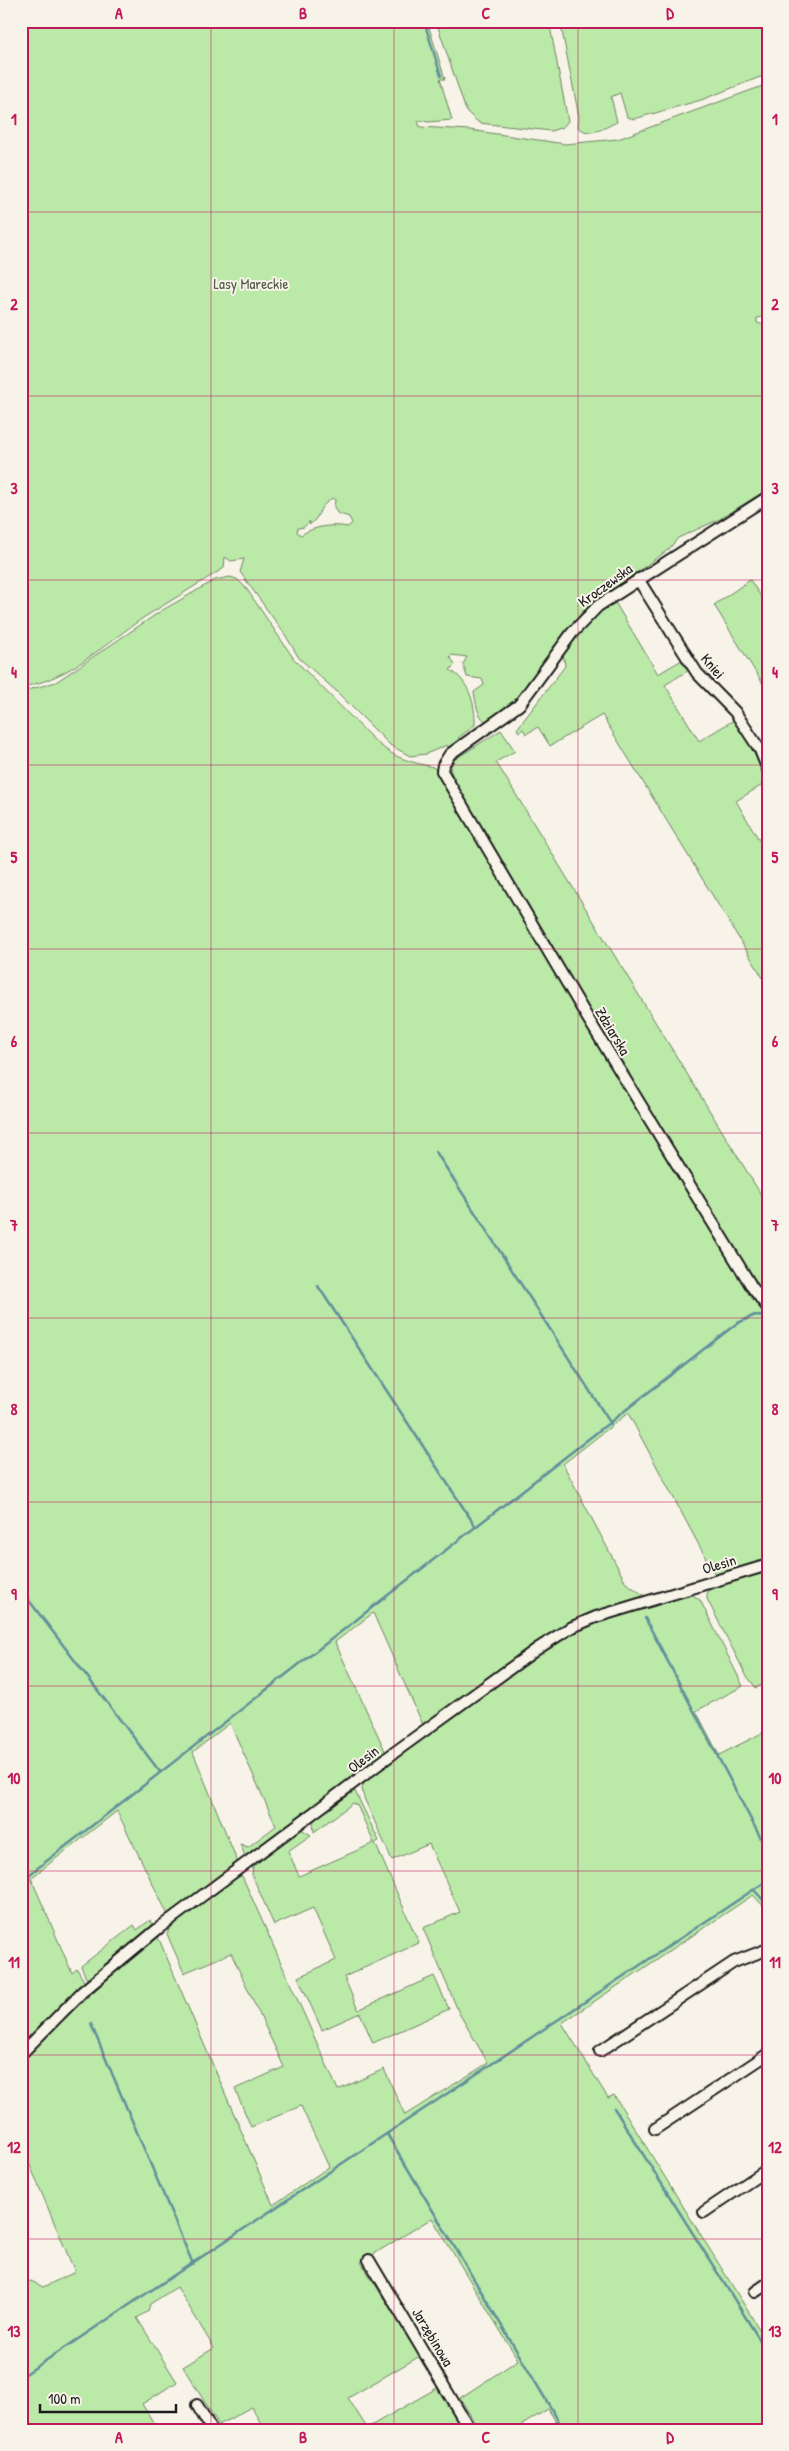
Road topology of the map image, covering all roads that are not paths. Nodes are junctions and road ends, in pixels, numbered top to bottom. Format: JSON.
{"nodes":[{"id":1,"x":768,"y":497,"type":"edge"},
{"id":2,"x":638,"y":579,"type":"junction"},
{"id":3,"x":443,"y":765,"type":"joint"},
{"id":4,"x":768,"y":770,"type":"edge"},
{"id":5,"x":768,"y":1308,"type":"edge"},
{"id":6,"x":768,"y":1565,"type":"edge"},
{"id":7,"x":767,"y":1951,"type":"edge"},
{"id":8,"x":600,"y":2051,"type":"dead end"},
{"id":9,"x":21,"y":2054,"type":"edge"},
{"id":10,"x":768,"y":2054,"type":"edge"},
{"id":11,"x":655,"y":2129,"type":"dead end"},
{"id":12,"x":768,"y":2169,"type":"edge"},
{"id":13,"x":704,"y":2212,"type":"dead end"},
{"id":14,"x":369,"y":2260,"type":"dead end"},
{"id":15,"x":768,"y":2283,"type":"edge"},
{"id":16,"x":755,"y":2292,"type":"dead end"},
{"id":17,"x":197,"y":2405,"type":"dead end"},
{"id":18,"x":212,"y":2430,"type":"edge"},
{"id":19,"x":470,"y":2430,"type":"edge"}],
"edges":[{"from":1,"to":2,"type":"street","name":"Kroczewska"},
{"from":2,"to":3,"type":"street","name":"Kroczewska"},
{"from":2,"to":4,"type":"street","name":"Kniei"},
{"from":3,"to":5,"type":"street","name":"Zdziarska"},
{"from":6,"to":9,"type":"street","name":"Olesin"},
{"from":7,"to":8,"type":"street"},
{"from":10,"to":11,"type":"street"},
{"from":12,"to":13,"type":"street"},
{"from":14,"to":19,"type":"street","name":"Jarzębinowa"},
{"from":15,"to":16,"type":"street"},
{"from":17,"to":18,"type":"street"}]}
